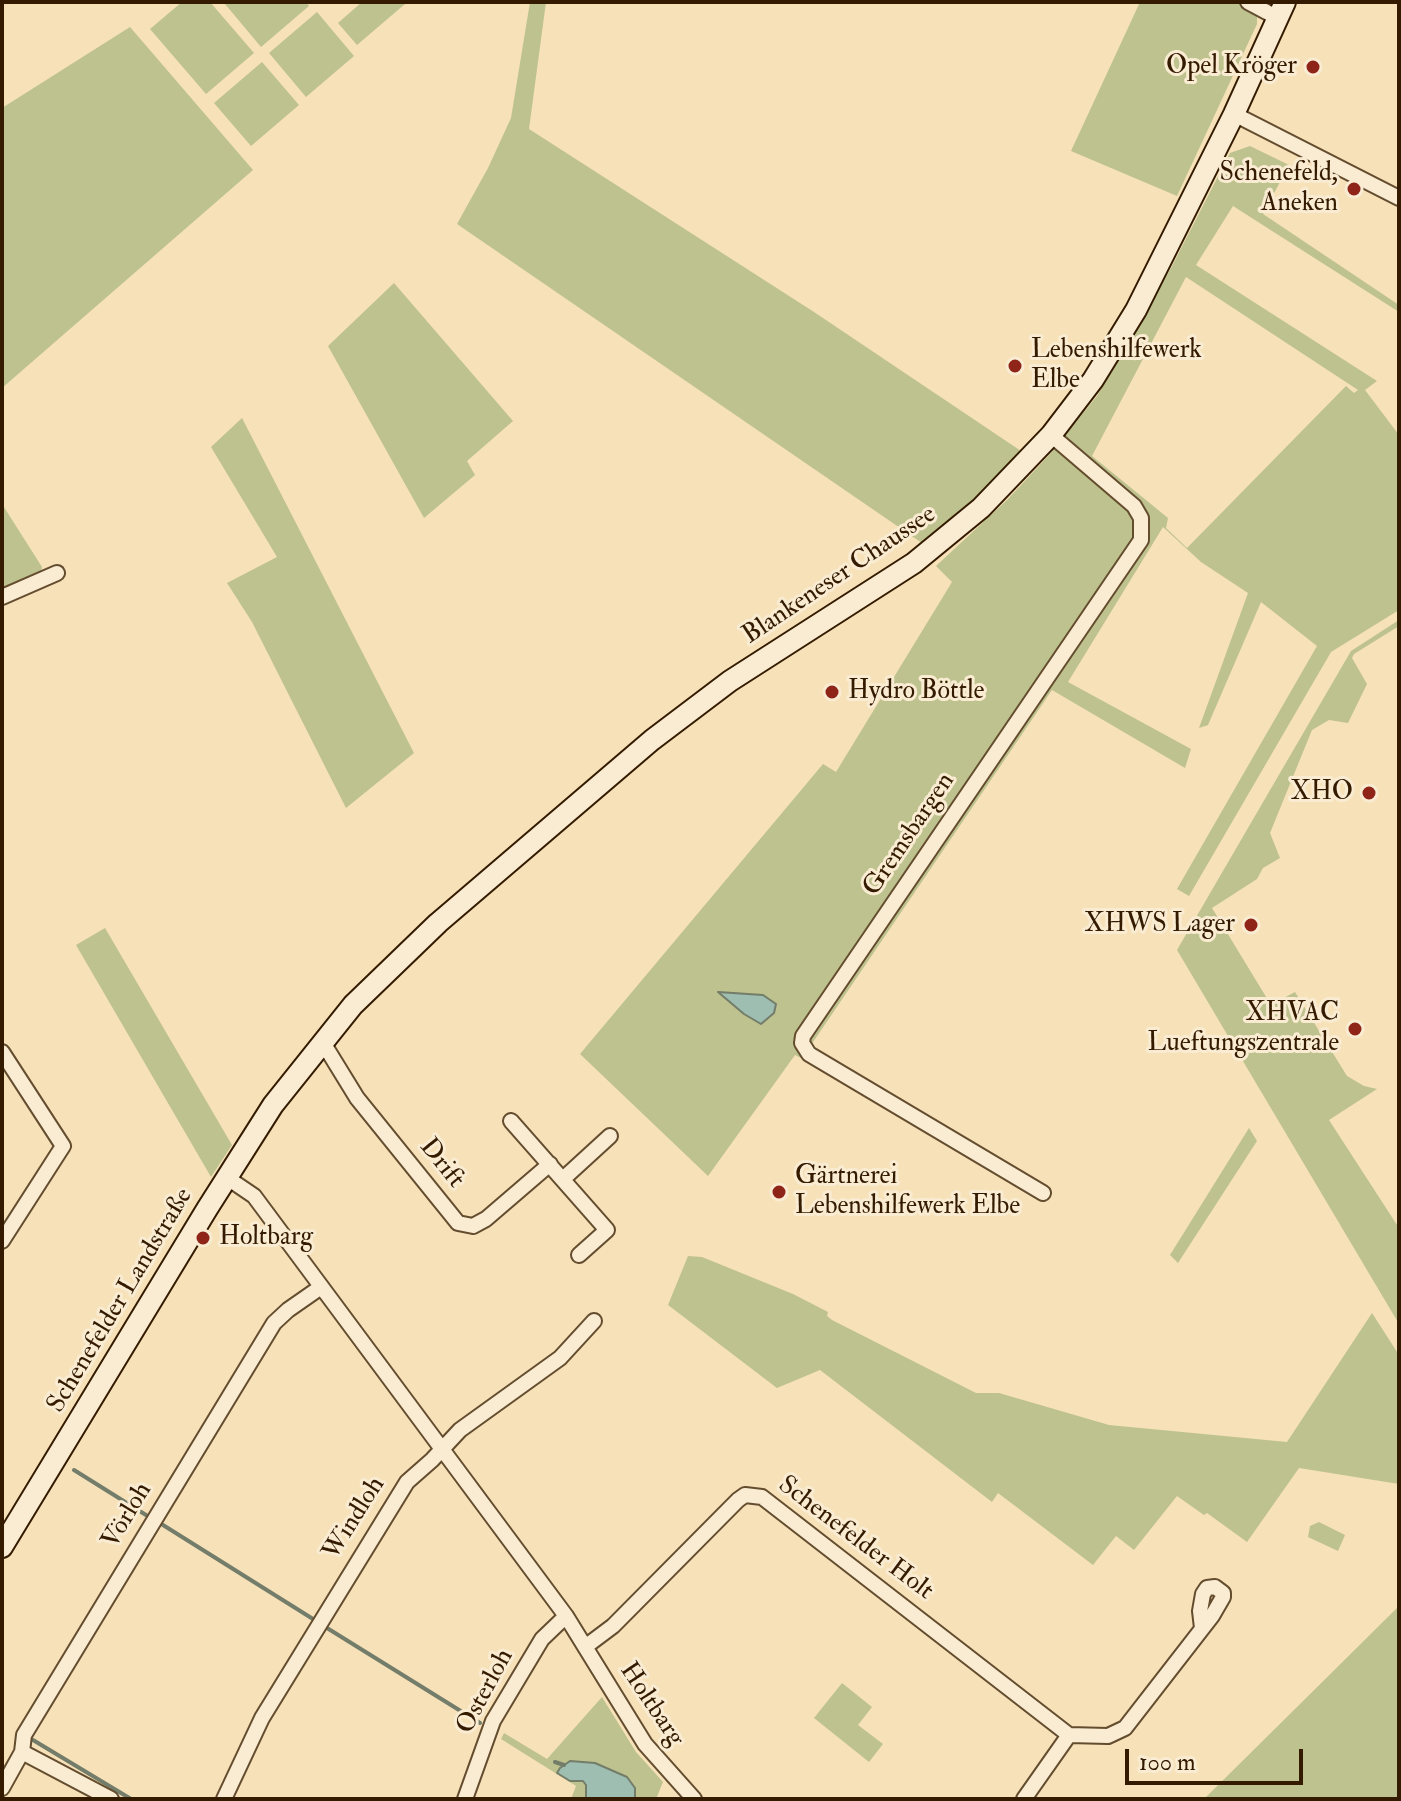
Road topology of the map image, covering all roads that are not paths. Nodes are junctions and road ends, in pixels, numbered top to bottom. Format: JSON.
{"nodes":[{"id":1,"x":1248,"y":2,"type":"edge"},
{"id":2,"x":1281,"y":10,"type":"edge"},
{"id":3,"x":1234,"y":114,"type":"junction"},
{"id":4,"x":1399,"y":198,"type":"edge"},
{"id":5,"x":1051,"y":435,"type":"junction"},
{"id":6,"x":57,"y":573,"type":"dead end"},
{"id":7,"x":2,"y":597,"type":"edge"},
{"id":8,"x":322,"y":1041,"type":"junction"},
{"id":9,"x":2,"y":1052,"type":"edge"},
{"id":10,"x":288,"y":1085,"type":"joint"},
{"id":11,"x":511,"y":1121,"type":"dead end"},
{"id":12,"x":610,"y":1136,"type":"dead end"},
{"id":13,"x":550,"y":1164,"type":"junction"},
{"id":14,"x":226,"y":1177,"type":"junction"},
{"id":15,"x":563,"y":1179,"type":"junction"},
{"id":16,"x":1043,"y":1193,"type":"dead end"},
{"id":17,"x":2,"y":1241,"type":"edge"},
{"id":18,"x":579,"y":1255,"type":"dead end"},
{"id":19,"x":321,"y":1287,"type":"junction"},
{"id":20,"x":594,"y":1321,"type":"dead end"},
{"id":21,"x":440,"y":1450,"type":"junction"},
{"id":22,"x":2,"y":1547,"type":"edge"},
{"id":23,"x":566,"y":1616,"type":"junction"},
{"id":24,"x":1202,"y":1628,"type":"dead end"},
{"id":25,"x":585,"y":1647,"type":"junction"},
{"id":26,"x":1069,"y":1735,"type":"junction"},
{"id":27,"x":22,"y":1752,"type":"junction"},
{"id":28,"x":2,"y":1788,"type":"edge"},
{"id":29,"x":111,"y":1799,"type":"edge"},
{"id":30,"x":224,"y":1799,"type":"edge"},
{"id":31,"x":465,"y":1799,"type":"edge"},
{"id":32,"x":694,"y":1799,"type":"edge"},
{"id":33,"x":1024,"y":1799,"type":"edge"}],
"edges":[{"from":1,"to":2,"type":"street"},
{"from":2,"to":3,"type":"main road","name":"Blankeneser Chaussee"},
{"from":3,"to":4,"type":"street"},
{"from":3,"to":5,"type":"main road","name":"Blankeneser Chaussee"},
{"from":5,"to":8,"type":"main road","name":"Blankeneser Chaussee"},
{"from":5,"to":16,"type":"street","name":"Gremsbargen"},
{"from":6,"to":7,"type":"street"},
{"from":8,"to":10,"type":"main road","name":"Blankeneser Chaussee"},
{"from":8,"to":13,"type":"street","name":"Drift"},
{"from":9,"to":17,"type":"street"},
{"from":10,"to":14,"type":"main road","name":"Schenefelder Landstraße"},
{"from":11,"to":13,"type":"street"},
{"from":12,"to":15,"type":"street"},
{"from":13,"to":15,"type":"street"},
{"from":14,"to":19,"type":"street","name":"Holtbarg"},
{"from":14,"to":22,"type":"main road","name":"Schenefelder Landstraße"},
{"from":15,"to":18,"type":"street"},
{"from":19,"to":21,"type":"street","name":"Holtbarg"},
{"from":19,"to":27,"type":"street","name":"Vörloh"},
{"from":20,"to":21,"type":"street","name":"Windloh"},
{"from":21,"to":23,"type":"street","name":"Holtbarg"},
{"from":21,"to":30,"type":"street","name":"Windloh"},
{"from":23,"to":25,"type":"street","name":"Holtbarg"},
{"from":23,"to":31,"type":"street","name":"Osterloh"},
{"from":24,"to":26,"type":"street"},
{"from":25,"to":26,"type":"street","name":"Schenefelder Holt"},
{"from":25,"to":32,"type":"street","name":"Holtbarg"},
{"from":26,"to":33,"type":"street"},
{"from":27,"to":28,"type":"street","name":"Vörloh"},
{"from":27,"to":29,"type":"street"}]}
